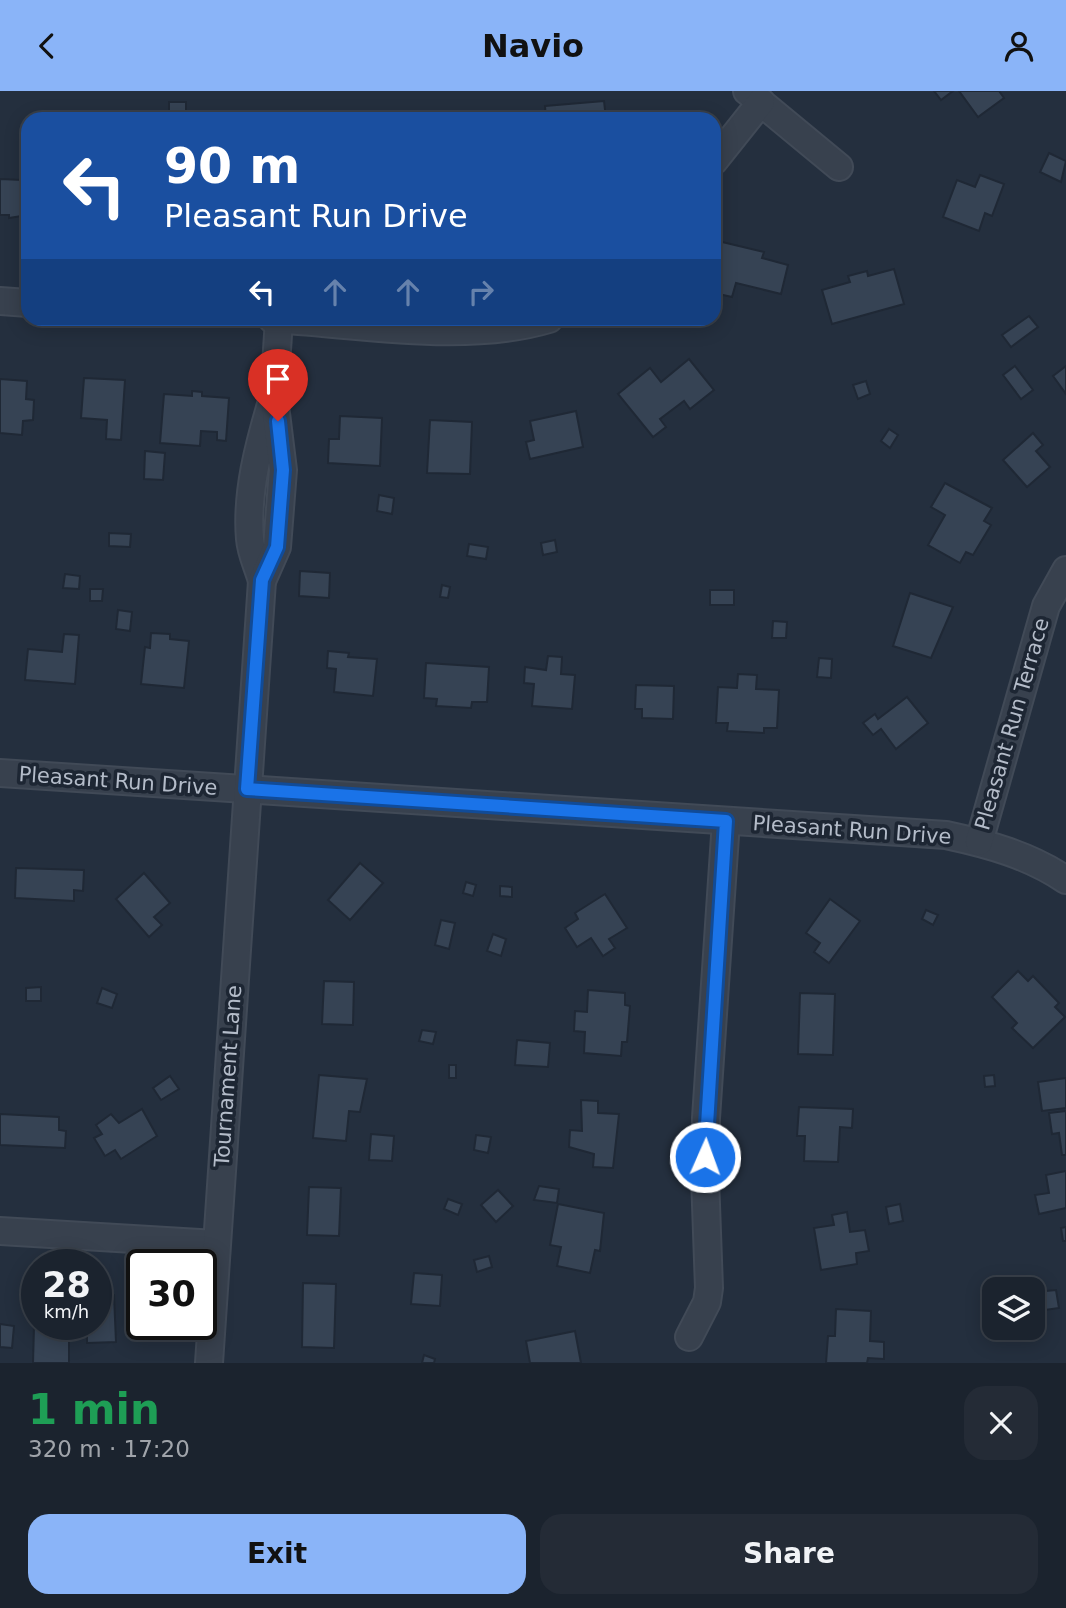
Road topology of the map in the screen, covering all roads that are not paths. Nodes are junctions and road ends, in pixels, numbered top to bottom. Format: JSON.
{"nodes":[{"id":1,"x":754,"y":97,"type":"edge"},
{"id":2,"x":721,"y":150,"type":"edge"},
{"id":3,"x":839,"y":167,"type":"dead end"},
{"id":4,"x":0,"y":301,"type":"edge"},
{"id":5,"x":21,"y":302,"type":"edge"},
{"id":6,"x":279,"y":326,"type":"edge"},
{"id":7,"x":387,"y":326,"type":"edge"},
{"id":8,"x":518,"y":326,"type":"edge"},
{"id":9,"x":1066,"y":570,"type":"edge"},
{"id":10,"x":0,"y":773,"type":"edge"},
{"id":11,"x":247,"y":789,"type":"junction"},
{"id":12,"x":726,"y":821,"type":"junction"},
{"id":13,"x":979,"y":842,"type":"junction"},
{"id":14,"x":1066,"y":880,"type":"edge"},
{"id":15,"x":0,"y":1231,"type":"edge"},
{"id":16,"x":216,"y":1244,"type":"junction"},
{"id":17,"x":690,"y":1336,"type":"dead end"},
{"id":18,"x":209,"y":1363,"type":"edge"}],
"edges":[{"from":1,"to":2,"type":"street"},
{"from":1,"to":3,"type":"street"},
{"from":4,"to":5,"type":"street"},
{"from":6,"to":11,"type":"street","name":"Tournament Lane"},
{"from":7,"to":8,"type":"street"},
{"from":9,"to":13,"type":"street","name":"Pleasant Run Terrace"},
{"from":10,"to":11,"type":"street","name":"Pleasant Run Drive"},
{"from":11,"to":12,"type":"street","name":"Pleasant Run Drive"},
{"from":11,"to":16,"type":"street","name":"Tournament Lane"},
{"from":12,"to":13,"type":"street","name":"Pleasant Run Drive"},
{"from":12,"to":17,"type":"street"},
{"from":13,"to":14,"type":"street","name":"Pleasant Run Drive"},
{"from":15,"to":16,"type":"street"},
{"from":16,"to":18,"type":"street","name":"Tournament Lane"}]}
